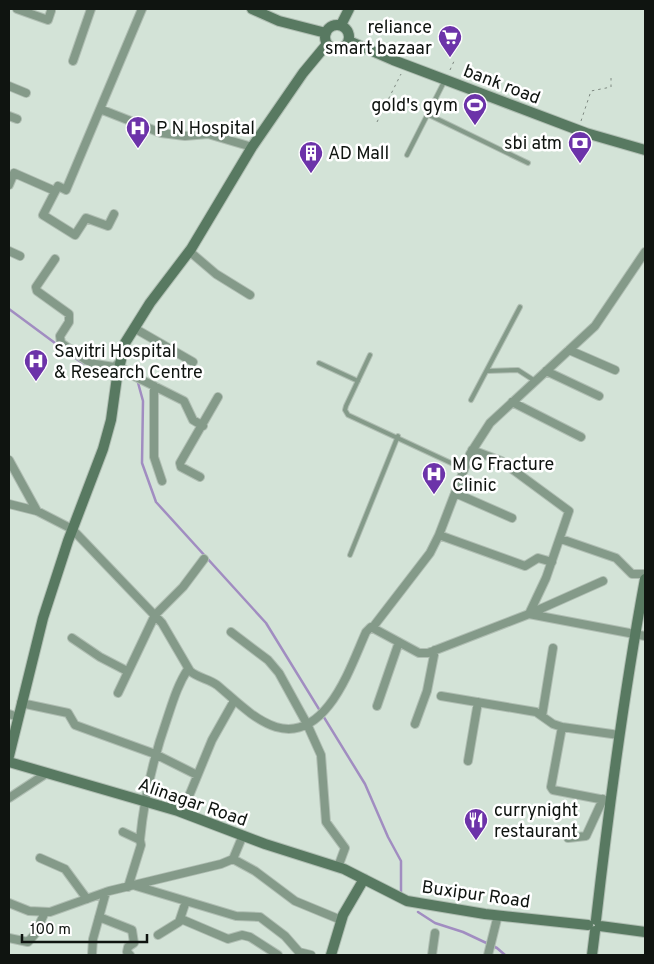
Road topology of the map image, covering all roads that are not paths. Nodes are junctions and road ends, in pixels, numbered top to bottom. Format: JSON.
{"nodes":[{"id":1,"x":17,"y":9,"type":"edge"},
{"id":2,"x":91,"y":9,"type":"edge"},
{"id":3,"x":142,"y":9,"type":"edge"},
{"id":4,"x":252,"y":9,"type":"edge"},
{"id":5,"x":349,"y":9,"type":"edge"},
{"id":6,"x":51,"y":11,"type":"dead end"},
{"id":7,"x":341,"y":25,"type":"junction"},
{"id":8,"x":327,"y":38,"type":"junction"},
{"id":9,"x":349,"y":41,"type":"junction"},
{"id":10,"x":73,"y":61,"type":"dead end"},
{"id":11,"x":445,"y":80,"type":"junction"},
{"id":12,"x":9,"y":86,"type":"edge"},
{"id":13,"x":26,"y":92,"type":"dead end"},
{"id":14,"x":100,"y":109,"type":"junction"},
{"id":15,"x":427,"y":114,"type":"junction"},
{"id":16,"x":9,"y":116,"type":"edge"},
{"id":17,"x":17,"y":119,"type":"dead end"},
{"id":18,"x":252,"y":147,"type":"junction"},
{"id":19,"x":645,"y":150,"type":"edge"},
{"id":20,"x":407,"y":154,"type":"dead end"},
{"id":21,"x":528,"y":163,"type":"dead end"},
{"id":22,"x":11,"y":172,"type":"edge"},
{"id":23,"x":9,"y":185,"type":"edge"},
{"id":24,"x":55,"y":191,"type":"junction"},
{"id":25,"x":114,"y":214,"type":"dead end"},
{"id":26,"x":9,"y":251,"type":"edge"},
{"id":27,"x":189,"y":251,"type":"junction"},
{"id":28,"x":645,"y":252,"type":"edge"},
{"id":29,"x":20,"y":256,"type":"dead end"},
{"id":30,"x":55,"y":259,"type":"dead end"},
{"id":31,"x":250,"y":295,"type":"dead end"},
{"id":32,"x":520,"y":307,"type":"dead end"},
{"id":33,"x":134,"y":328,"type":"junction"},
{"id":34,"x":569,"y":350,"type":"junction"},
{"id":35,"x":370,"y":355,"type":"dead end"},
{"id":36,"x":193,"y":362,"type":"dead end"},
{"id":37,"x":319,"y":363,"type":"dead end"},
{"id":38,"x":120,"y":366,"type":"junction"},
{"id":39,"x":615,"y":370,"type":"dead end"},
{"id":40,"x":487,"y":371,"type":"junction"},
{"id":41,"x":546,"y":371,"type":"junction"},
{"id":42,"x":358,"y":381,"type":"junction"},
{"id":43,"x":535,"y":381,"type":"junction"},
{"id":44,"x":154,"y":386,"type":"junction"},
{"id":45,"x":599,"y":396,"type":"dead end"},
{"id":46,"x":218,"y":397,"type":"dead end"},
{"id":47,"x":471,"y":400,"type":"dead end"},
{"id":48,"x":512,"y":402,"type":"junction"},
{"id":49,"x":203,"y":426,"type":"junction"},
{"id":50,"x":398,"y":436,"type":"junction"},
{"id":51,"x":581,"y":437,"type":"dead end"},
{"id":52,"x":472,"y":450,"type":"junction"},
{"id":53,"x":9,"y":460,"type":"edge"},
{"id":54,"x":464,"y":469,"type":"junction"},
{"id":55,"x":200,"y":477,"type":"dead end"},
{"id":56,"x":162,"y":481,"type":"dead end"},
{"id":57,"x":455,"y":493,"type":"junction"},
{"id":58,"x":9,"y":504,"type":"edge"},
{"id":59,"x":37,"y":511,"type":"junction"},
{"id":60,"x":512,"y":518,"type":"dead end"},
{"id":61,"x":72,"y":529,"type":"junction"},
{"id":62,"x":438,"y":535,"type":"junction"},
{"id":63,"x":561,"y":539,"type":"junction"},
{"id":64,"x":350,"y":555,"type":"dead end"},
{"id":65,"x":204,"y":559,"type":"dead end"},
{"id":66,"x":552,"y":562,"type":"junction"},
{"id":67,"x":645,"y":574,"type":"edge"},
{"id":68,"x":645,"y":579,"type":"edge"},
{"id":69,"x":603,"y":581,"type":"dead end"},
{"id":70,"x":529,"y":614,"type":"junction"},
{"id":71,"x":155,"y":616,"type":"junction"},
{"id":72,"x":374,"y":627,"type":"junction"},
{"id":73,"x":231,"y":632,"type":"dead end"},
{"id":74,"x":640,"y":636,"type":"edge"},
{"id":75,"x":72,"y":638,"type":"dead end"},
{"id":76,"x":399,"y":642,"type":"junction"},
{"id":77,"x":553,"y":648,"type":"dead end"},
{"id":78,"x":434,"y":650,"type":"junction"},
{"id":79,"x":188,"y":669,"type":"junction"},
{"id":80,"x":128,"y":670,"type":"junction"},
{"id":81,"x":118,"y":693,"type":"dead end"},
{"id":82,"x":441,"y":696,"type":"dead end"},
{"id":83,"x":234,"y":701,"type":"junction"},
{"id":84,"x":478,"y":702,"type":"junction"},
{"id":85,"x":21,"y":703,"type":"junction"},
{"id":86,"x":377,"y":706,"type":"dead end"},
{"id":87,"x":13,"y":716,"type":"edge"},
{"id":88,"x":542,"y":716,"type":"junction"},
{"id":89,"x":307,"y":724,"type":"junction"},
{"id":90,"x":415,"y":724,"type":"dead end"},
{"id":91,"x":562,"y":727,"type":"junction"},
{"id":92,"x":619,"y":735,"type":"junction"},
{"id":93,"x":155,"y":754,"type":"junction"},
{"id":94,"x":9,"y":756,"type":"edge"},
{"id":95,"x":468,"y":761,"type":"dead end"},
{"id":96,"x":9,"y":762,"type":"edge"},
{"id":97,"x":47,"y":773,"type":"junction"},
{"id":98,"x":197,"y":775,"type":"junction"},
{"id":99,"x":9,"y":798,"type":"edge"},
{"id":100,"x":606,"y":800,"type":"junction"},
{"id":101,"x":144,"y":801,"type":"junction"},
{"id":102,"x":182,"y":812,"type":"junction"},
{"id":103,"x":123,"y":832,"type":"dead end"},
{"id":104,"x":244,"y":835,"type":"junction"},
{"id":105,"x":568,"y":838,"type":"dead end"},
{"id":106,"x":140,"y":840,"type":"junction"},
{"id":107,"x":40,"y":858,"type":"dead end"},
{"id":108,"x":233,"y":859,"type":"junction"},
{"id":109,"x":338,"y":867,"type":"junction"},
{"id":110,"x":364,"y":879,"type":"junction"},
{"id":111,"x":131,"y":886,"type":"junction"},
{"id":112,"x":106,"y":892,"type":"junction"},
{"id":113,"x":87,"y":898,"type":"junction"},
{"id":114,"x":186,"y":901,"type":"junction"},
{"id":115,"x":9,"y":904,"type":"edge"},
{"id":116,"x":45,"y":912,"type":"junction"},
{"id":117,"x":498,"y":915,"type":"junction"},
{"id":118,"x":99,"y":917,"type":"junction"},
{"id":119,"x":181,"y":919,"type":"junction"},
{"id":120,"x":341,"y":920,"type":"junction"},
{"id":121,"x":595,"y":926,"type":"junction"},
{"id":122,"x":645,"y":932,"type":"edge"},
{"id":123,"x":435,"y":933,"type":"dead end"},
{"id":124,"x":158,"y":935,"type":"dead end"},
{"id":125,"x":9,"y":938,"type":"edge"},
{"id":126,"x":92,"y":955,"type":"edge"},
{"id":127,"x":130,"y":955,"type":"edge"},
{"id":128,"x":278,"y":955,"type":"edge"},
{"id":129,"x":310,"y":955,"type":"edge"},
{"id":130,"x":331,"y":955,"type":"edge"},
{"id":131,"x":432,"y":955,"type":"edge"},
{"id":132,"x":488,"y":955,"type":"edge"},
{"id":133,"x":592,"y":955,"type":"edge"}],
"edges":[{"from":1,"to":6,"type":"street"},
{"from":2,"to":10,"type":"street"},
{"from":3,"to":14,"type":"street"},
{"from":4,"to":8,"type":"main road"},
{"from":5,"to":7,"type":"main road"},
{"from":7,"to":8,"type":"main road"},
{"from":7,"to":9,"type":"main road"},
{"from":8,"to":9,"type":"main road"},
{"from":8,"to":18,"type":"main road"},
{"from":9,"to":11,"type":"main road","name":"bank road"},
{"from":11,"to":15,"type":"lane"},
{"from":11,"to":19,"type":"main road","name":"bank road"},
{"from":12,"to":13,"type":"street"},
{"from":14,"to":18,"type":"street"},
{"from":14,"to":24,"type":"street"},
{"from":15,"to":20,"type":"lane"},
{"from":15,"to":21,"type":"lane"},
{"from":16,"to":17,"type":"street"},
{"from":18,"to":27,"type":"main road"},
{"from":22,"to":23,"type":"street"},
{"from":22,"to":24,"type":"street"},
{"from":24,"to":25,"type":"street"},
{"from":26,"to":29,"type":"street"},
{"from":27,"to":31,"type":"street"},
{"from":27,"to":33,"type":"main road"},
{"from":28,"to":34,"type":"street"},
{"from":30,"to":38,"type":"street"},
{"from":32,"to":40,"type":"lane"},
{"from":33,"to":36,"type":"street"},
{"from":33,"to":38,"type":"main road"},
{"from":34,"to":39,"type":"street"},
{"from":34,"to":41,"type":"street"},
{"from":35,"to":42,"type":"lane"},
{"from":37,"to":42,"type":"lane"},
{"from":38,"to":44,"type":"street"},
{"from":38,"to":61,"type":"main road"},
{"from":40,"to":43,"type":"lane"},
{"from":40,"to":47,"type":"lane"},
{"from":41,"to":43,"type":"street"},
{"from":41,"to":45,"type":"street"},
{"from":42,"to":50,"type":"lane"},
{"from":43,"to":48,"type":"street"},
{"from":44,"to":49,"type":"street"},
{"from":44,"to":56,"type":"street"},
{"from":46,"to":49,"type":"street"},
{"from":48,"to":51,"type":"street"},
{"from":48,"to":52,"type":"street"},
{"from":49,"to":55,"type":"street"},
{"from":50,"to":54,"type":"lane"},
{"from":50,"to":64,"type":"lane"},
{"from":52,"to":54,"type":"street"},
{"from":52,"to":63,"type":"street"},
{"from":53,"to":59,"type":"street"},
{"from":54,"to":57,"type":"street"},
{"from":57,"to":60,"type":"street"},
{"from":57,"to":62,"type":"street"},
{"from":58,"to":59,"type":"street"},
{"from":59,"to":61,"type":"street"},
{"from":61,"to":71,"type":"street"},
{"from":61,"to":85,"type":"main road"},
{"from":62,"to":66,"type":"street"},
{"from":62,"to":72,"type":"street"},
{"from":63,"to":66,"type":"street"},
{"from":63,"to":67,"type":"street"},
{"from":65,"to":71,"type":"street"},
{"from":66,"to":70,"type":"street"},
{"from":68,"to":74,"type":"main road"},
{"from":69,"to":70,"type":"street"},
{"from":70,"to":74,"type":"street"},
{"from":70,"to":78,"type":"street"},
{"from":71,"to":79,"type":"street"},
{"from":71,"to":80,"type":"street"},
{"from":72,"to":76,"type":"street"},
{"from":72,"to":89,"type":"street"},
{"from":73,"to":89,"type":"street"},
{"from":74,"to":92,"type":"main road"},
{"from":75,"to":80,"type":"street"},
{"from":76,"to":78,"type":"street"},
{"from":76,"to":86,"type":"street"},
{"from":77,"to":88,"type":"street"},
{"from":78,"to":90,"type":"street"},
{"from":79,"to":83,"type":"street"},
{"from":79,"to":93,"type":"street"},
{"from":80,"to":81,"type":"street"},
{"from":82,"to":84,"type":"street"},
{"from":83,"to":89,"type":"street"},
{"from":83,"to":98,"type":"street"},
{"from":84,"to":88,"type":"street"},
{"from":84,"to":95,"type":"street"},
{"from":85,"to":87,"type":"main road"},
{"from":85,"to":93,"type":"street"},
{"from":87,"to":94,"type":"main road"},
{"from":88,"to":91,"type":"street"},
{"from":89,"to":109,"type":"street"},
{"from":91,"to":92,"type":"street"},
{"from":91,"to":100,"type":"street"},
{"from":92,"to":100,"type":"main road"},
{"from":93,"to":98,"type":"street"},
{"from":93,"to":101,"type":"street"},
{"from":96,"to":97,"type":"main road","name":"Alinagar Road"},
{"from":97,"to":99,"type":"street"},
{"from":97,"to":101,"type":"main road","name":"Alinagar Road"},
{"from":98,"to":102,"type":"street"},
{"from":100,"to":105,"type":"street"},
{"from":100,"to":121,"type":"main road"},
{"from":101,"to":102,"type":"main road","name":"Alinagar Road"},
{"from":101,"to":106,"type":"street"},
{"from":102,"to":104,"type":"main road","name":"Alinagar Road"},
{"from":103,"to":106,"type":"street"},
{"from":104,"to":108,"type":"street"},
{"from":104,"to":109,"type":"main road","name":"Alinagar Road"},
{"from":106,"to":111,"type":"street"},
{"from":107,"to":113,"type":"street"},
{"from":108,"to":111,"type":"street"},
{"from":108,"to":120,"type":"street"},
{"from":109,"to":110,"type":"main road","name":"Alinagar Road"},
{"from":110,"to":117,"type":"main road","name":"Buxipur Road"},
{"from":110,"to":120,"type":"main road"},
{"from":111,"to":112,"type":"street"},
{"from":111,"to":114,"type":"street"},
{"from":112,"to":113,"type":"street"},
{"from":112,"to":118,"type":"street"},
{"from":113,"to":116,"type":"street"},
{"from":114,"to":119,"type":"street"},
{"from":114,"to":129,"type":"street"},
{"from":115,"to":116,"type":"street"},
{"from":116,"to":125,"type":"street"},
{"from":117,"to":121,"type":"main road","name":"Buxipur Road"},
{"from":117,"to":132,"type":"street"},
{"from":118,"to":126,"type":"street"},
{"from":118,"to":127,"type":"street"},
{"from":119,"to":124,"type":"street"},
{"from":119,"to":128,"type":"street"},
{"from":120,"to":130,"type":"main road"},
{"from":121,"to":122,"type":"main road","name":"Buxipur Road"},
{"from":121,"to":133,"type":"main road"},
{"from":123,"to":131,"type":"street"}]}
